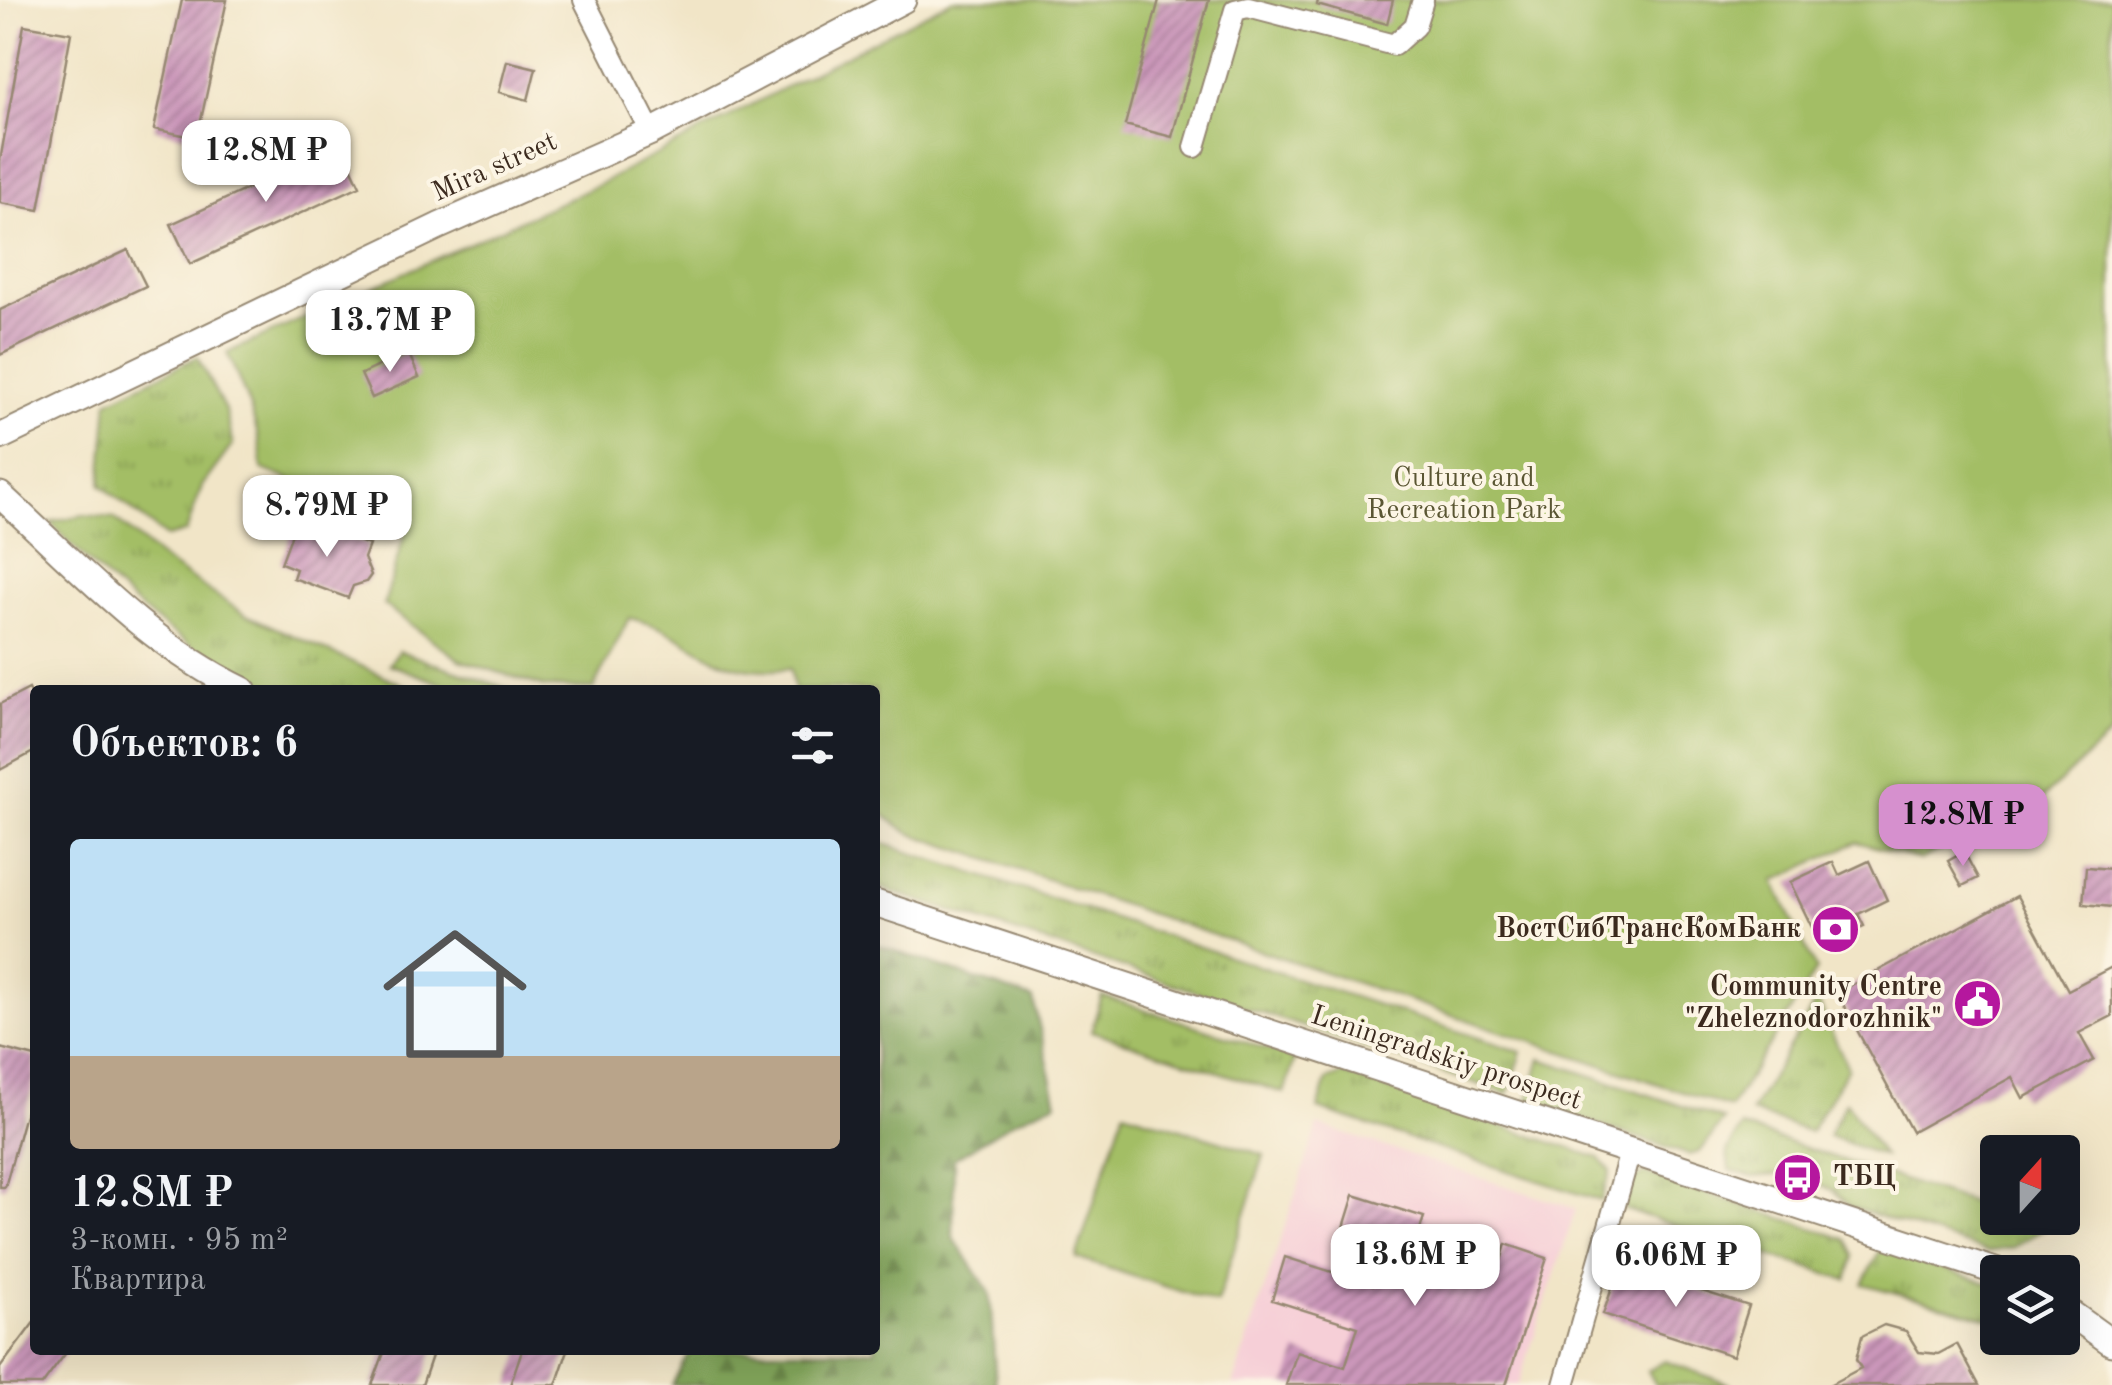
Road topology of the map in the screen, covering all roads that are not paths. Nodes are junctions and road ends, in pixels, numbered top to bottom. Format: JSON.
{"nodes":[{"id":1,"x":584,"y":0,"type":"edge"},
{"id":2,"x":903,"y":0,"type":"edge"},
{"id":3,"x":1423,"y":0,"type":"edge"},
{"id":4,"x":651,"y":132,"type":"junction"},
{"id":5,"x":1195,"y":147,"type":"dead end"},
{"id":6,"x":0,"y":437,"type":"edge"},
{"id":7,"x":0,"y":495,"type":"edge"},
{"id":8,"x":234,"y":685,"type":"edge"},
{"id":9,"x":880,"y":904,"type":"edge"},
{"id":10,"x":1630,"y":1152,"type":"junction"},
{"id":11,"x":1980,"y":1266,"type":"edge"},
{"id":12,"x":2080,"y":1319,"type":"edge"},
{"id":13,"x":2112,"y":1343,"type":"edge"},
{"id":14,"x":1564,"y":1385,"type":"edge"}],
"edges":[{"from":1,"to":4,"type":"street"},
{"from":2,"to":4,"type":"street","name":"Mira street"},
{"from":3,"to":5,"type":"street"},
{"from":4,"to":6,"type":"street","name":"Mira street"},
{"from":7,"to":8,"type":"street"},
{"from":9,"to":10,"type":"street","name":"Leningradskiy prospect"},
{"from":10,"to":11,"type":"street","name":"Leningradskiy prospect"},
{"from":10,"to":14,"type":"street"},
{"from":12,"to":13,"type":"street"}]}
